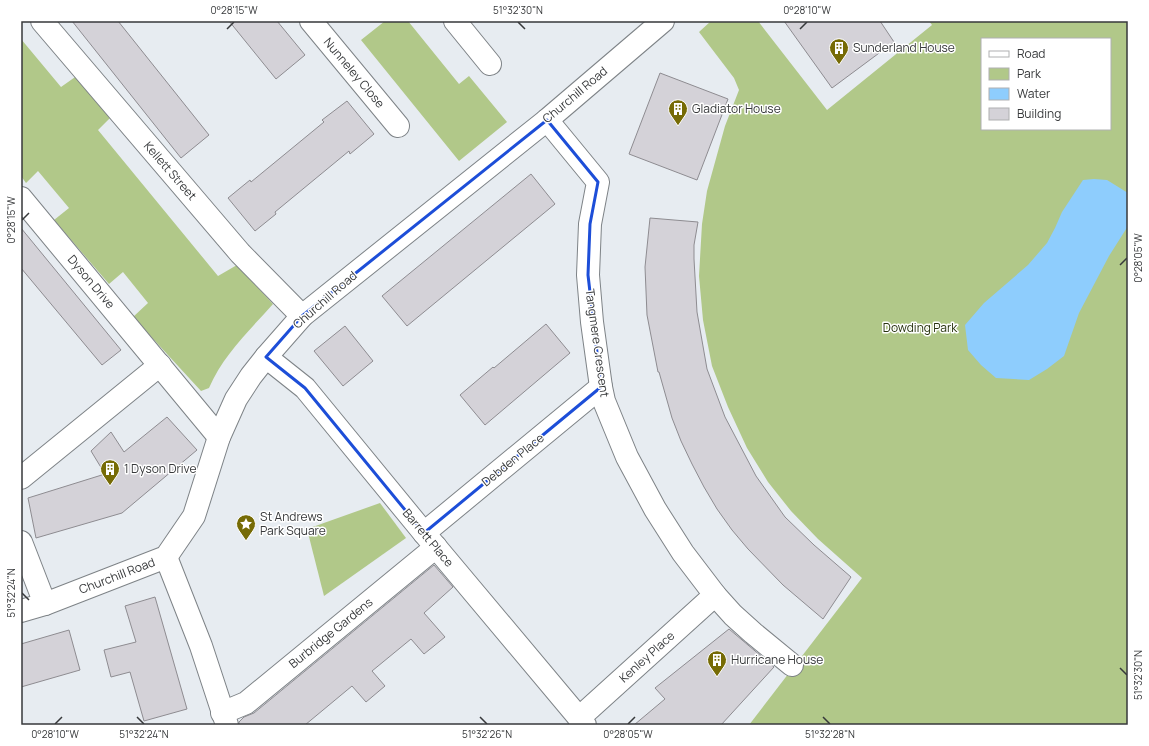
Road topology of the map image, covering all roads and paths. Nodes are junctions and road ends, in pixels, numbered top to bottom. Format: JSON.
{"nodes":[{"id":1,"x":42,"y":21,"type":"edge"},
{"id":2,"x":311,"y":21,"type":"edge"},
{"id":3,"x":455,"y":21,"type":"edge"},
{"id":4,"x":663,"y":21,"type":"edge"},
{"id":5,"x":490,"y":64,"type":"dead end"},
{"id":6,"x":547,"y":120,"type":"junction"},
{"id":7,"x":398,"y":126,"type":"dead end"},
{"id":8,"x":21,"y":198,"type":"edge"},
{"id":9,"x":302,"y":316,"type":"junction"},
{"id":10,"x":266,"y":357,"type":"junction"},
{"id":11,"x":160,"y":365,"type":"junction"},
{"id":12,"x":601,"y":387,"type":"junction"},
{"id":13,"x":219,"y":437,"type":"junction"},
{"id":14,"x":21,"y":478,"type":"edge"},
{"id":15,"x":430,"y":540,"type":"junction"},
{"id":16,"x":21,"y":542,"type":"edge"},
{"id":17,"x":166,"y":557,"type":"junction"},
{"id":18,"x":715,"y":595,"type":"junction"},
{"id":19,"x":45,"y":604,"type":"junction"},
{"id":20,"x":21,"y":611,"type":"edge"},
{"id":21,"x":792,"y":665,"type":"dead end"},
{"id":22,"x":225,"y":719,"type":"edge"},
{"id":23,"x":582,"y":722,"type":"edge"}],
"edges":[{"from":1,"to":9,"type":"street","name":"Kellett Street"},
{"from":2,"to":7,"type":"street","name":"Nunneley Close"},
{"from":3,"to":5,"type":"street"},
{"from":4,"to":6,"type":"street","name":"Churchill Road"},
{"from":6,"to":9,"type":"street","name":"Churchill Road"},
{"from":6,"to":12,"type":"street","name":"Tangmere Crescent"},
{"from":8,"to":11,"type":"street","name":"Dyson Drive"},
{"from":9,"to":10,"type":"street","name":"Churchill Road"},
{"from":10,"to":13,"type":"street","name":"Churchill Road"},
{"from":10,"to":15,"type":"street","name":"Barrett Place"},
{"from":11,"to":13,"type":"street","name":"Dyson Drive"},
{"from":11,"to":14,"type":"street"},
{"from":12,"to":15,"type":"street","name":"Debden Place"},
{"from":12,"to":18,"type":"street","name":"Tangmere Crescent"},
{"from":13,"to":17,"type":"street","name":"Churchill Road"},
{"from":15,"to":22,"type":"street","name":"Burbridge Gardens"},
{"from":15,"to":23,"type":"street","name":"Barrett Place"},
{"from":16,"to":19,"type":"street"},
{"from":17,"to":19,"type":"street","name":"Churchill Road"},
{"from":17,"to":22,"type":"street","name":"Burbridge Gardens"},
{"from":18,"to":21,"type":"street","name":"Tangmere Crescent"},
{"from":18,"to":23,"type":"street","name":"Kenley Place"},
{"from":19,"to":20,"type":"street","name":"Churchill Road"}]}
